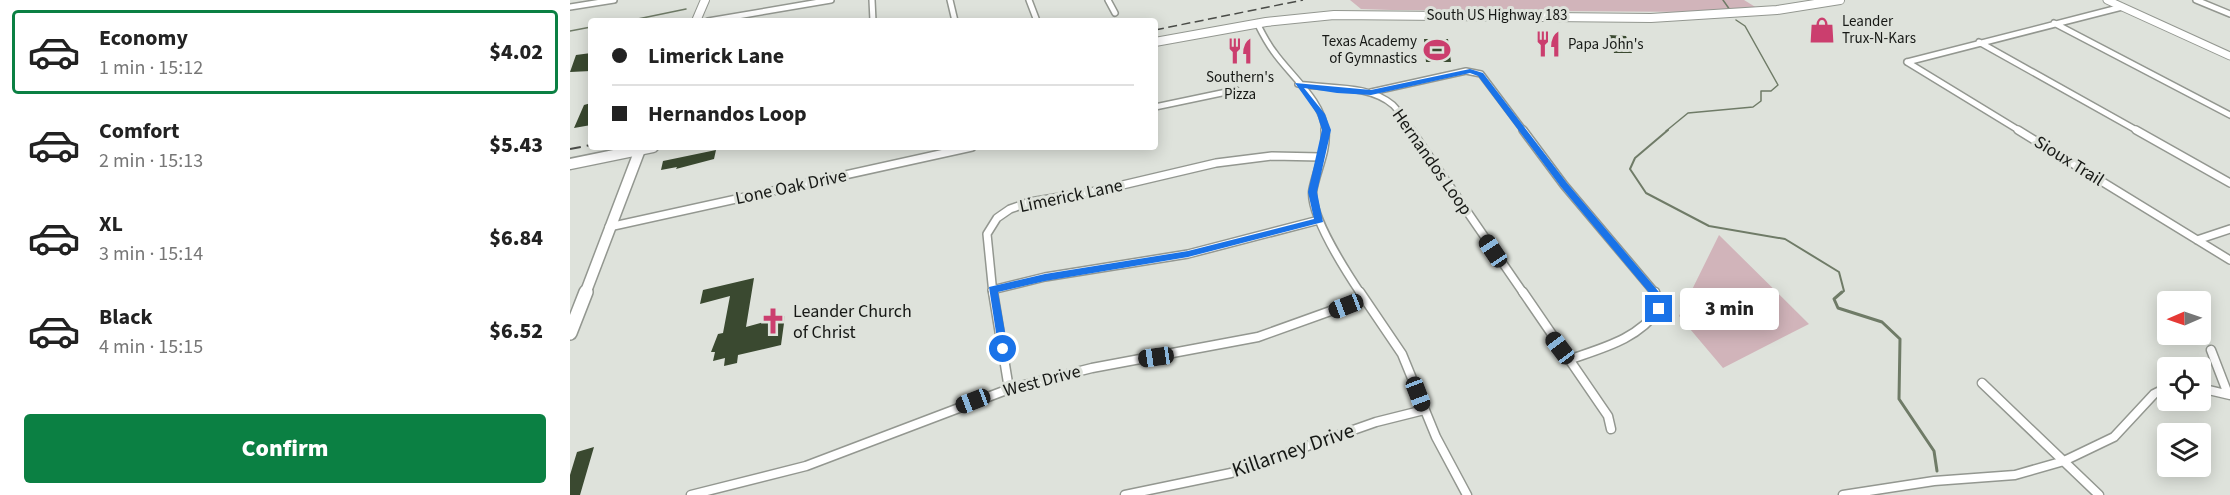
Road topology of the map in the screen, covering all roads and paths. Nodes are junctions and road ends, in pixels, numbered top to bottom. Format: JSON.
{"nodes":[{"id":1,"x":615,"y":0,"type":"edge"},
{"id":2,"x":705,"y":0,"type":"edge"},
{"id":3,"x":831,"y":0,"type":"edge"},
{"id":4,"x":872,"y":0,"type":"edge"},
{"id":5,"x":950,"y":0,"type":"edge"},
{"id":6,"x":1029,"y":0,"type":"edge"},
{"id":7,"x":1108,"y":0,"type":"edge"},
{"id":8,"x":1840,"y":0,"type":"edge"},
{"id":9,"x":2107,"y":0,"type":"edge"},
{"id":10,"x":2196,"y":0,"type":"edge"},
{"id":11,"x":570,"y":7,"type":"edge"},
{"id":12,"x":2122,"y":7,"type":"junction"},
{"id":13,"x":1115,"y":13,"type":"dead end"},
{"id":14,"x":2230,"y":14,"type":"edge"},
{"id":15,"x":697,"y":18,"type":"edge"},
{"id":16,"x":726,"y":18,"type":"edge"},
{"id":17,"x":873,"y":18,"type":"edge"},
{"id":18,"x":954,"y":18,"type":"edge"},
{"id":19,"x":1036,"y":18,"type":"edge"},
{"id":20,"x":1257,"y":23,"type":"junction"},
{"id":21,"x":2054,"y":23,"type":"junction"},
{"id":22,"x":1158,"y":41,"type":"edge"},
{"id":23,"x":1979,"y":42,"type":"junction"},
{"id":24,"x":2230,"y":56,"type":"edge"},
{"id":25,"x":1298,"y":84,"type":"junction"},
{"id":26,"x":1236,"y":90,"type":"dead end"},
{"id":27,"x":1371,"y":92,"type":"junction"},
{"id":28,"x":1158,"y":107,"type":"edge"},
{"id":29,"x":2230,"y":115,"type":"edge"},
{"id":30,"x":630,"y":150,"type":"edge"},
{"id":31,"x":637,"y":150,"type":"edge"},
{"id":32,"x":958,"y":150,"type":"edge"},
{"id":33,"x":1321,"y":157,"type":"junction"},
{"id":34,"x":570,"y":164,"type":"edge"},
{"id":35,"x":2230,"y":183,"type":"edge"},
{"id":36,"x":1319,"y":220,"type":"junction"},
{"id":37,"x":609,"y":227,"type":"junction"},
{"id":38,"x":2230,"y":229,"type":"edge"},
{"id":39,"x":2197,"y":240,"type":"junction"},
{"id":40,"x":2230,"y":260,"type":"edge"},
{"id":41,"x":992,"y":290,"type":"junction"},
{"id":42,"x":1364,"y":299,"type":"junction"},
{"id":43,"x":570,"y":333,"type":"edge"},
{"id":44,"x":2211,"y":350,"type":"dead end"},
{"id":45,"x":1568,"y":360,"type":"junction"},
{"id":46,"x":1982,"y":384,"type":"dead end"},
{"id":47,"x":1009,"y":389,"type":"junction"},
{"id":48,"x":2211,"y":390,"type":"edge"},
{"id":49,"x":2157,"y":392,"type":"edge"},
{"id":50,"x":2229,"y":394,"type":"edge"},
{"id":51,"x":1424,"y":410,"type":"junction"},
{"id":52,"x":1611,"y":429,"type":"dead end"},
{"id":53,"x":2064,"y":461,"type":"junction"},
{"id":54,"x":1866,"y":493,"type":"edge"},
{"id":55,"x":695,"y":495,"type":"edge"},
{"id":56,"x":1125,"y":495,"type":"edge"},
{"id":57,"x":1467,"y":495,"type":"edge"},
{"id":58,"x":1843,"y":495,"type":"edge"},
{"id":59,"x":2099,"y":495,"type":"edge"}],
"edges":[{"from":1,"to":11,"type":"street"},
{"from":2,"to":15,"type":"main road"},
{"from":3,"to":16,"type":"street"},
{"from":4,"to":17,"type":"street"},
{"from":5,"to":18,"type":"street"},
{"from":6,"to":19,"type":"street"},
{"from":7,"to":13,"type":"street"},
{"from":8,"to":20,"type":"main road","name":"South US Highway 183"},
{"from":9,"to":12,"type":"street"},
{"from":10,"to":14,"type":"street"},
{"from":12,"to":21,"type":"street"},
{"from":12,"to":24,"type":"street"},
{"from":20,"to":22,"type":"main road","name":"South US Highway 183"},
{"from":20,"to":25,"type":"street"},
{"from":21,"to":23,"type":"street"},
{"from":21,"to":29,"type":"street"},
{"from":23,"to":35,"type":"street"},
{"from":23,"to":39,"type":"street","name":"Sioux Trail"},
{"from":25,"to":27,"type":"street","name":"Hernandos Loop"},
{"from":25,"to":33,"type":"street"},
{"from":26,"to":28,"type":"street"},
{"from":27,"to":45,"type":"street","name":"Hernandos Loop"},
{"from":27,"to":45,"type":"street","name":"Hernandos Loop"},
{"from":30,"to":34,"type":"main road"},
{"from":31,"to":37,"type":"main road"},
{"from":32,"to":37,"type":"street","name":"Lone Oak Drive"},
{"from":33,"to":36,"type":"street"},
{"from":33,"to":41,"type":"street","name":"Limerick Lane"},
{"from":36,"to":41,"type":"street"},
{"from":36,"to":42,"type":"street"},
{"from":37,"to":43,"type":"main road"},
{"from":38,"to":39,"type":"street"},
{"from":39,"to":40,"type":"street","name":"Sioux Trail"},
{"from":41,"to":47,"type":"street","name":"Limerick Lane"},
{"from":42,"to":47,"type":"street","name":"West Drive"},
{"from":42,"to":51,"type":"street"},
{"from":44,"to":50,"type":"street"},
{"from":45,"to":52,"type":"street","name":"Hernandos Loop"},
{"from":46,"to":53,"type":"street"},
{"from":47,"to":55,"type":"street","name":"West Drive"},
{"from":48,"to":50,"type":"street"},
{"from":49,"to":53,"type":"street"},
{"from":51,"to":56,"type":"street","name":"Killarney Drive"},
{"from":51,"to":57,"type":"street"},
{"from":53,"to":54,"type":"street"},
{"from":53,"to":59,"type":"street"},
{"from":54,"to":58,"type":"street"}]}
